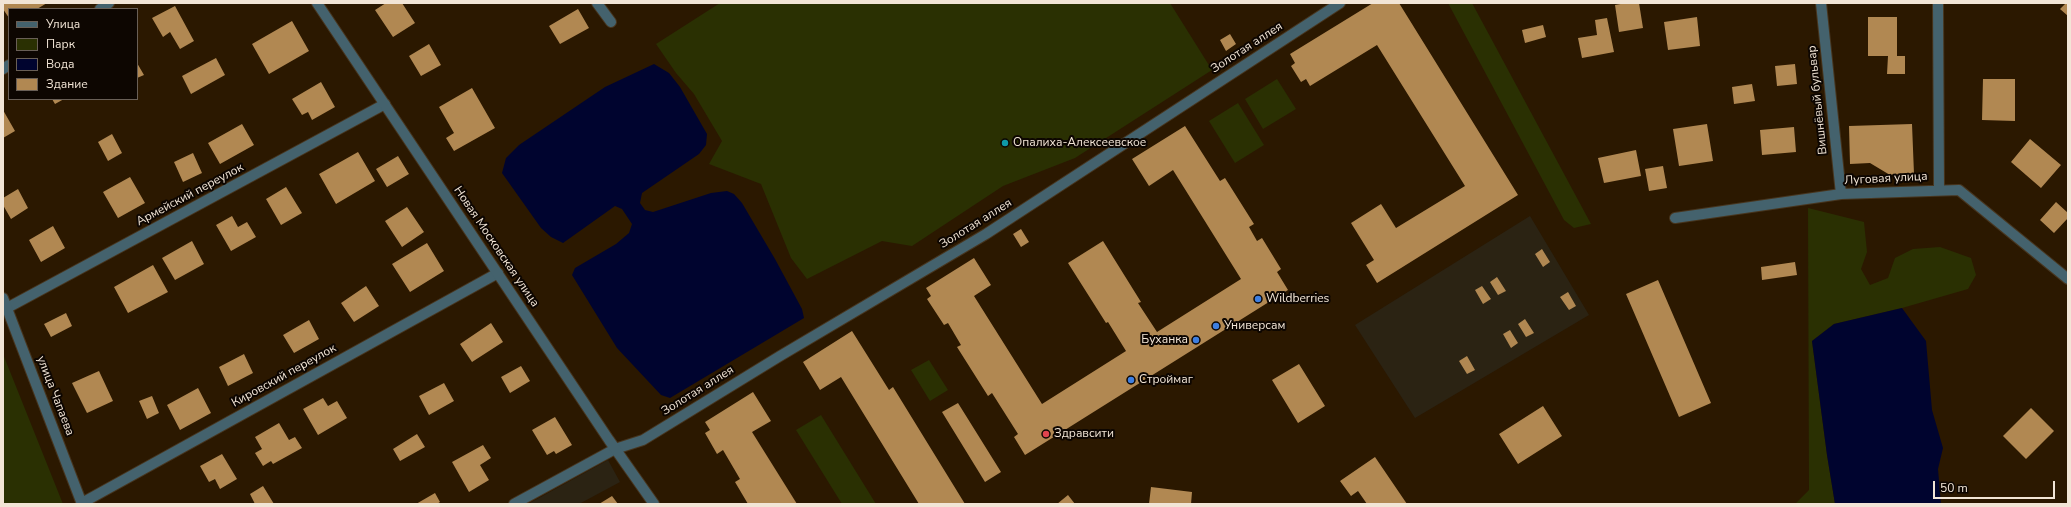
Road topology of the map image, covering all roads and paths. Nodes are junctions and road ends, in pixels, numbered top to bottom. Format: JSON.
{"nodes":[{"id":1,"x":318,"y":3,"type":"edge"},
{"id":2,"x":597,"y":3,"type":"edge"},
{"id":3,"x":1340,"y":3,"type":"edge"},
{"id":4,"x":1821,"y":3,"type":"edge"},
{"id":5,"x":1938,"y":3,"type":"edge"},
{"id":6,"x":611,"y":22,"type":"dead end"},
{"id":7,"x":385,"y":104,"type":"junction"},
{"id":8,"x":1938,"y":190,"type":"junction"},
{"id":9,"x":1841,"y":194,"type":"junction"},
{"id":10,"x":1675,"y":218,"type":"dead end"},
{"id":11,"x":498,"y":273,"type":"junction"},
{"id":12,"x":2068,"y":279,"type":"edge"},
{"id":13,"x":3,"y":298,"type":"edge"},
{"id":14,"x":7,"y":308,"type":"junction"},
{"id":15,"x":615,"y":449,"type":"junction"},
{"id":16,"x":82,"y":503,"type":"edge"},
{"id":17,"x":514,"y":504,"type":"edge"},
{"id":18,"x":654,"y":504,"type":"edge"}],
"edges":[{"from":1,"to":7,"type":"street","name":"Новая Московская улица"},
{"from":2,"to":6,"type":"street"},
{"from":3,"to":15,"type":"street","name":"Золотая аллея"},
{"from":4,"to":9,"type":"street","name":"Вишнёвый бульвар"},
{"from":5,"to":8,"type":"street"},
{"from":7,"to":11,"type":"street","name":"Новая Московская улица"},
{"from":7,"to":14,"type":"street","name":"Армейский переулок"},
{"from":8,"to":9,"type":"street","name":"Луговая улица"},
{"from":8,"to":12,"type":"street","name":"Луговая улица"},
{"from":9,"to":10,"type":"street","name":"Луговая улица"},
{"from":11,"to":15,"type":"street","name":"Новая Московская улица"},
{"from":11,"to":16,"type":"street","name":"Кировский переулок"},
{"from":13,"to":14,"type":"street","name":"улица Чапаева"},
{"from":14,"to":16,"type":"street","name":"улица Чапаева"},
{"from":15,"to":17,"type":"street","name":"Золотая аллея"},
{"from":15,"to":18,"type":"street","name":"Новая Московская улица"}]}
